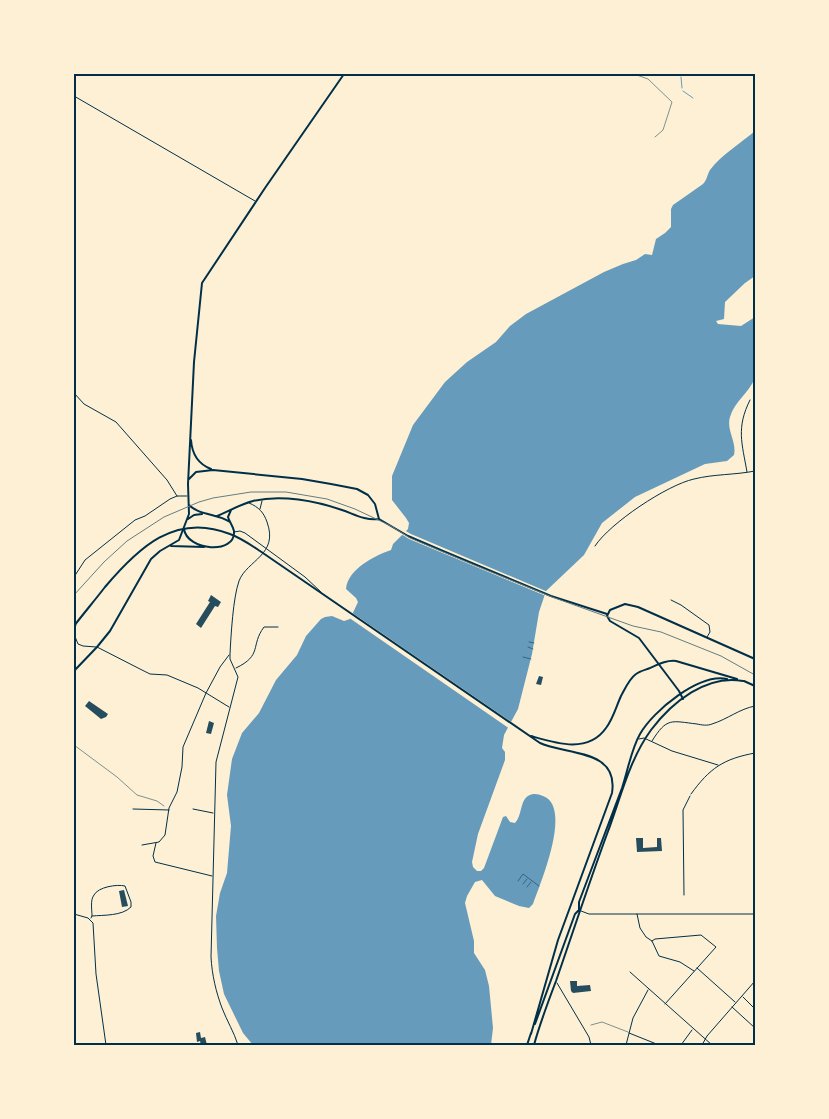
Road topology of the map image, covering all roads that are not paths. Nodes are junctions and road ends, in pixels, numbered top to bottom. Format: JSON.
{"nodes":[{"id":1,"x":344,"y":74,"type":"edge"},
{"id":2,"x":634,"y":74,"type":"edge"},
{"id":3,"x":74,"y":96,"type":"edge"},
{"id":4,"x":654,"y":137,"type":"dead end"},
{"id":5,"x":256,"y":201,"type":"junction"},
{"id":6,"x":74,"y":393,"type":"edge"},
{"id":7,"x":750,"y":400,"type":"dead end"},
{"id":8,"x":191,"y":435,"type":"junction"},
{"id":9,"x":213,"y":470,"type":"junction"},
{"id":10,"x":755,"y":471,"type":"edge"},
{"id":11,"x":747,"y":473,"type":"junction"},
{"id":12,"x":188,"y":484,"type":"junction"},
{"id":13,"x":177,"y":496,"type":"junction"},
{"id":14,"x":188,"y":496,"type":"junction"},
{"id":15,"x":263,"y":499,"type":"junction"},
{"id":16,"x":246,"y":503,"type":"junction"},
{"id":17,"x":189,"y":505,"type":"junction"},
{"id":18,"x":233,"y":509,"type":"junction"},
{"id":19,"x":260,"y":510,"type":"junction"},
{"id":20,"x":205,"y":513,"type":"junction"},
{"id":21,"x":217,"y":516,"type":"junction"},
{"id":22,"x":379,"y":518,"type":"junction"},
{"id":23,"x":187,"y":520,"type":"junction"},
{"id":24,"x":230,"y":523,"type":"junction"},
{"id":25,"x":184,"y":526,"type":"junction"},
{"id":26,"x":234,"y":532,"type":"junction"},
{"id":27,"x":170,"y":546,"type":"junction"},
{"id":28,"x":595,"y":546,"type":"dead end"},
{"id":29,"x":208,"y":548,"type":"junction"},
{"id":30,"x":74,"y":577,"type":"edge"},
{"id":31,"x":329,"y":599,"type":"junction"},
{"id":32,"x":671,"y":600,"type":"dead end"},
{"id":33,"x":606,"y":614,"type":"junction"},
{"id":34,"x":78,"y":621,"type":"junction"},
{"id":35,"x":74,"y":626,"type":"edge"},
{"id":36,"x":278,"y":627,"type":"dead end"},
{"id":37,"x":74,"y":631,"type":"edge"},
{"id":38,"x":74,"y":634,"type":"edge"},
{"id":39,"x":707,"y":637,"type":"junction"},
{"id":40,"x":97,"y":647,"type":"junction"},
{"id":41,"x":230,"y":654,"type":"junction"},
{"id":42,"x":755,"y":659,"type":"edge"},
{"id":43,"x":236,"y":669,"type":"junction"},
{"id":44,"x":74,"y":671,"type":"edge"},
{"id":45,"x":733,"y":680,"type":"junction"},
{"id":46,"x":743,"y":681,"type":"junction"},
{"id":47,"x":755,"y":686,"type":"edge"},
{"id":48,"x":206,"y":693,"type":"junction"},
{"id":49,"x":681,"y":694,"type":"junction"},
{"id":50,"x":683,"y":699,"type":"junction"},
{"id":51,"x":755,"y":706,"type":"edge"},
{"id":52,"x":229,"y":707,"type":"junction"},
{"id":53,"x":527,"y":735,"type":"junction"},
{"id":54,"x":646,"y":738,"type":"junction"},
{"id":55,"x":636,"y":741,"type":"junction"},
{"id":56,"x":652,"y":741,"type":"junction"},
{"id":57,"x":755,"y":753,"type":"edge"},
{"id":58,"x":718,"y":765,"type":"junction"},
{"id":59,"x":133,"y":808,"type":"dead end"},
{"id":60,"x":193,"y":809,"type":"dead end"},
{"id":61,"x":169,"y":810,"type":"junction"},
{"id":62,"x":214,"y":813,"type":"junction"},
{"id":63,"x":156,"y":843,"type":"junction"},
{"id":64,"x":142,"y":845,"type":"dead end"},
{"id":65,"x":213,"y":876,"type":"junction"},
{"id":66,"x":684,"y":895,"type":"dead end"},
{"id":67,"x":579,"y":910,"type":"junction"},
{"id":68,"x":74,"y":914,"type":"edge"},
{"id":69,"x":637,"y":914,"type":"junction"},
{"id":70,"x":755,"y":914,"type":"edge"},
{"id":71,"x":92,"y":916,"type":"junction"},
{"id":72,"x":90,"y":919,"type":"junction"},
{"id":73,"x":652,"y":942,"type":"junction"},
{"id":74,"x":697,"y":968,"type":"junction"},
{"id":75,"x":694,"y":971,"type":"junction"},
{"id":76,"x":630,"y":972,"type":"dead end"},
{"id":77,"x":552,"y":978,"type":"junction"},
{"id":78,"x":755,"y":981,"type":"edge"},
{"id":79,"x":556,"y":982,"type":"junction"},
{"id":80,"x":648,"y":989,"type":"junction"},
{"id":81,"x":742,"y":996,"type":"junction"},
{"id":82,"x":736,"y":1003,"type":"junction"},
{"id":83,"x":665,"y":1004,"type":"junction"},
{"id":84,"x":732,"y":1008,"type":"junction"},
{"id":85,"x":755,"y":1009,"type":"edge"},
{"id":86,"x":591,"y":1025,"type":"dead end"},
{"id":87,"x":693,"y":1028,"type":"junction"},
{"id":88,"x":755,"y":1028,"type":"edge"},
{"id":89,"x":628,"y":1032,"type":"junction"},
{"id":90,"x":531,"y":1034,"type":"junction"},
{"id":91,"x":705,"y":1039,"type":"junction"},
{"id":92,"x":106,"y":1045,"type":"edge"},
{"id":93,"x":238,"y":1045,"type":"edge"},
{"id":94,"x":527,"y":1045,"type":"edge"},
{"id":95,"x":534,"y":1045,"type":"edge"},
{"id":96,"x":591,"y":1045,"type":"edge"},
{"id":97,"x":626,"y":1045,"type":"edge"},
{"id":98,"x":659,"y":1045,"type":"edge"},
{"id":99,"x":681,"y":1045,"type":"edge"},
{"id":100,"x":702,"y":1045,"type":"edge"},
{"id":101,"x":712,"y":1045,"type":"edge"}],
"edges":[{"from":1,"to":5,"type":"main road"},
{"from":2,"to":4,"type":"lane"},
{"from":3,"to":5,"type":"street"},
{"from":5,"to":8,"type":"main road"},
{"from":6,"to":13,"type":"street"},
{"from":7,"to":11,"type":"street"},
{"from":8,"to":9,"type":"main road"},
{"from":8,"to":12,"type":"main road"},
{"from":9,"to":12,"type":"main road"},
{"from":9,"to":22,"type":"main road"},
{"from":10,"to":11,"type":"street"},
{"from":11,"to":28,"type":"street"},
{"from":12,"to":14,"type":"main road"},
{"from":13,"to":14,"type":"street"},
{"from":13,"to":30,"type":"street"},
{"from":14,"to":17,"type":"main road"},
{"from":15,"to":16,"type":"main road"},
{"from":15,"to":19,"type":"street"},
{"from":15,"to":22,"type":"main road"},
{"from":16,"to":18,"type":"main road"},
{"from":16,"to":19,"type":"street"},
{"from":17,"to":20,"type":"main road"},
{"from":17,"to":23,"type":"main road"},
{"from":18,"to":21,"type":"main road"},
{"from":18,"to":24,"type":"main road"},
{"from":19,"to":41,"type":"street"},
{"from":20,"to":21,"type":"main road"},
{"from":20,"to":23,"type":"main road"},
{"from":21,"to":24,"type":"main road"},
{"from":22,"to":33,"type":"main road"},
{"from":23,"to":25,"type":"main road"},
{"from":24,"to":26,"type":"main road"},
{"from":25,"to":27,"type":"main road"},
{"from":25,"to":29,"type":"main road"},
{"from":26,"to":29,"type":"main road"},
{"from":26,"to":31,"type":"street"},
{"from":27,"to":29,"type":"main road"},
{"from":27,"to":40,"type":"main road"},
{"from":31,"to":34,"type":"main road"},
{"from":31,"to":53,"type":"main road"},
{"from":32,"to":39,"type":"street"},
{"from":33,"to":39,"type":"main road"},
{"from":33,"to":49,"type":"main road"},
{"from":34,"to":35,"type":"main road"},
{"from":34,"to":37,"type":"street"},
{"from":36,"to":43,"type":"street"},
{"from":38,"to":40,"type":"street"},
{"from":39,"to":42,"type":"main road"},
{"from":40,"to":44,"type":"main road"},
{"from":40,"to":48,"type":"street"},
{"from":41,"to":43,"type":"street"},
{"from":41,"to":48,"type":"street"},
{"from":43,"to":52,"type":"street"},
{"from":45,"to":46,"type":"main road"},
{"from":45,"to":49,"type":"main road"},
{"from":45,"to":50,"type":"main road"},
{"from":46,"to":47,"type":"main road"},
{"from":46,"to":53,"type":"main road"},
{"from":48,"to":52,"type":"street"},
{"from":48,"to":61,"type":"street"},
{"from":49,"to":50,"type":"main road"},
{"from":49,"to":55,"type":"main road"},
{"from":50,"to":54,"type":"main road"},
{"from":51,"to":56,"type":"street"},
{"from":52,"to":62,"type":"street"},
{"from":53,"to":90,"type":"main road"},
{"from":54,"to":55,"type":"street"},
{"from":54,"to":56,"type":"street"},
{"from":54,"to":67,"type":"main road"},
{"from":55,"to":67,"type":"main road"},
{"from":56,"to":58,"type":"street"},
{"from":57,"to":58,"type":"street"},
{"from":58,"to":66,"type":"street"},
{"from":59,"to":61,"type":"street"},
{"from":60,"to":62,"type":"street"},
{"from":61,"to":63,"type":"street"},
{"from":62,"to":65,"type":"street"},
{"from":63,"to":64,"type":"street"},
{"from":63,"to":65,"type":"street"},
{"from":65,"to":93,"type":"street"},
{"from":67,"to":69,"type":"street"},
{"from":67,"to":77,"type":"main road"},
{"from":67,"to":79,"type":"main road"},
{"from":68,"to":72,"type":"street"},
{"from":69,"to":70,"type":"street"},
{"from":69,"to":73,"type":"street"},
{"from":71,"to":71,"type":"street"},
{"from":71,"to":72,"type":"street"},
{"from":72,"to":92,"type":"street"},
{"from":73,"to":74,"type":"street"},
{"from":73,"to":75,"type":"street"},
{"from":74,"to":75,"type":"street"},
{"from":74,"to":82,"type":"street"},
{"from":75,"to":83,"type":"street"},
{"from":76,"to":80,"type":"street"},
{"from":77,"to":79,"type":"main road"},
{"from":77,"to":90,"type":"main road"},
{"from":78,"to":81,"type":"street"},
{"from":79,"to":95,"type":"main road"},
{"from":79,"to":96,"type":"street"},
{"from":80,"to":83,"type":"street"},
{"from":80,"to":89,"type":"street"},
{"from":81,"to":82,"type":"street"},
{"from":81,"to":85,"type":"street"},
{"from":82,"to":84,"type":"street"},
{"from":83,"to":87,"type":"street"},
{"from":84,"to":88,"type":"street"},
{"from":84,"to":91,"type":"street"},
{"from":86,"to":89,"type":"lane"},
{"from":87,"to":91,"type":"street"},
{"from":87,"to":99,"type":"street"},
{"from":89,"to":97,"type":"street"},
{"from":89,"to":98,"type":"street"},
{"from":90,"to":94,"type":"main road"},
{"from":91,"to":100,"type":"street"},
{"from":91,"to":101,"type":"street"}]}
